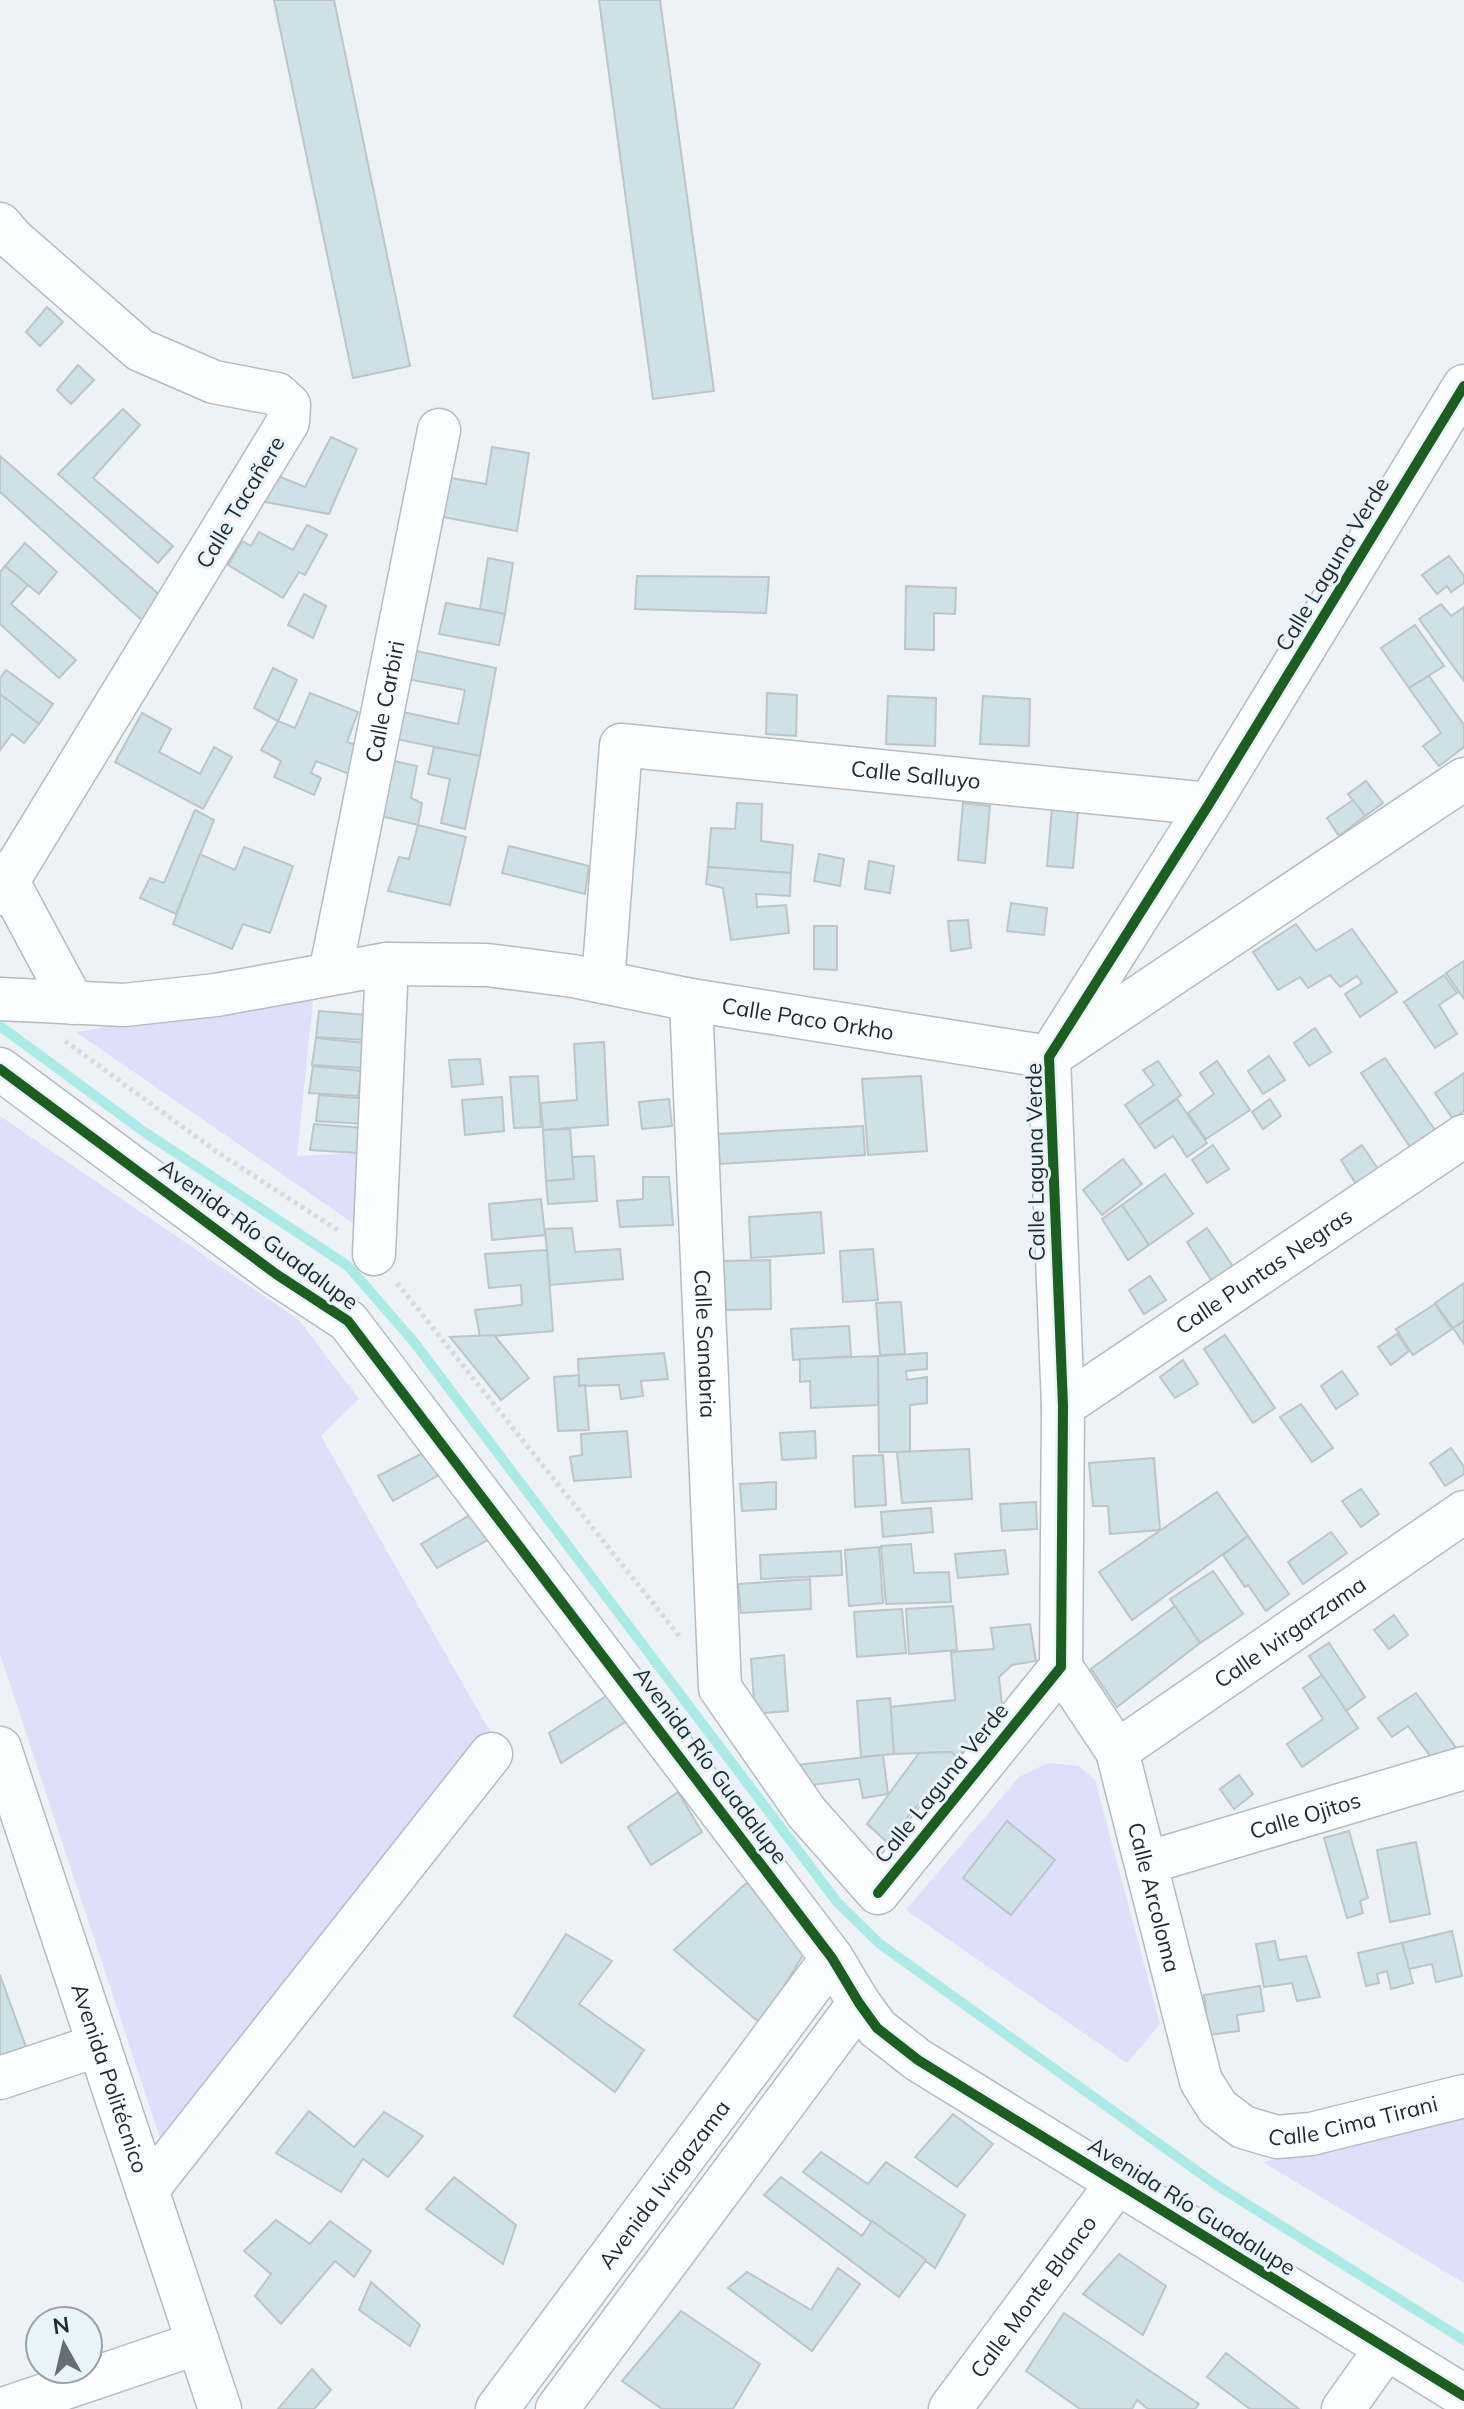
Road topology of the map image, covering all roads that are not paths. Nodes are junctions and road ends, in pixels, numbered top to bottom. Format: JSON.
{"nodes":[{"id":1,"x":0,"y":224,"type":"edge"},
{"id":2,"x":1457,"y":404,"type":"edge"},
{"id":3,"x":439,"y":430,"type":"dead end"},
{"id":4,"x":1464,"y":779,"type":"edge"},
{"id":5,"x":1209,"y":804,"type":"junction"},
{"id":6,"x":3,"y":883,"type":"edge"},
{"id":7,"x":387,"y":964,"type":"junction"},
{"id":8,"x":330,"y":974,"type":"junction"},
{"id":9,"x":603,"y":982,"type":"junction"},
{"id":10,"x":0,"y":999,"type":"edge"},
{"id":11,"x":691,"y":1000,"type":"junction"},
{"id":12,"x":73,"y":1003,"type":"junction"},
{"id":13,"x":1049,"y":1057,"type":"junction"},
{"id":14,"x":0,"y":1069,"type":"edge"},
{"id":15,"x":1464,"y":1136,"type":"edge"},
{"id":16,"x":374,"y":1254,"type":"dead end"},
{"id":17,"x":1063,"y":1406,"type":"junction"},
{"id":18,"x":1464,"y":1512,"type":"edge"},
{"id":19,"x":1061,"y":1667,"type":"junction"},
{"id":20,"x":0,"y":1748,"type":"edge"},
{"id":21,"x":1117,"y":1751,"type":"junction"},
{"id":22,"x":491,"y":1754,"type":"dead end"},
{"id":23,"x":1464,"y":1768,"type":"edge"},
{"id":24,"x":1146,"y":1863,"type":"junction"},
{"id":25,"x":878,"y":1893,"type":"joint"},
{"id":26,"x":832,"y":1958,"type":"junction"},
{"id":27,"x":859,"y":2003,"type":"junction"},
{"id":28,"x":99,"y":2045,"type":"junction"},
{"id":29,"x":0,"y":2078,"type":"edge"},
{"id":30,"x":1464,"y":2096,"type":"edge"},
{"id":31,"x":1243,"y":2127,"type":"joint"},
{"id":32,"x":1118,"y":2182,"type":"junction"},
{"id":33,"x":147,"y":2190,"type":"junction"},
{"id":34,"x":198,"y":2343,"type":"junction"},
{"id":35,"x":1385,"y":2350,"type":"junction"},
{"id":36,"x":1464,"y":2396,"type":"edge"},
{"id":37,"x":3,"y":2409,"type":"edge"},
{"id":38,"x":220,"y":2409,"type":"edge"},
{"id":39,"x":497,"y":2409,"type":"edge"},
{"id":40,"x":557,"y":2409,"type":"edge"},
{"id":41,"x":950,"y":2409,"type":"edge"},
{"id":42,"x":1343,"y":2409,"type":"edge"}],
"edges":[{"from":1,"to":6,"type":"street","name":"Calle Tacañere"},
{"from":2,"to":5,"type":"street","name":"Calle Laguna Verde"},
{"from":3,"to":8,"type":"street","name":"Calle Carbiri"},
{"from":4,"to":13,"type":"street"},
{"from":5,"to":9,"type":"street","name":"Calle Salluyo"},
{"from":5,"to":13,"type":"street","name":"Calle Laguna Verde"},
{"from":6,"to":12,"type":"street"},
{"from":7,"to":8,"type":"street","name":"Calle Paco Orkho"},
{"from":7,"to":9,"type":"street","name":"Calle Paco Orkho"},
{"from":7,"to":16,"type":"street"},
{"from":8,"to":12,"type":"street","name":"Calle Paco Orkho"},
{"from":9,"to":11,"type":"street","name":"Calle Paco Orkho"},
{"from":10,"to":12,"type":"street","name":"Calle Paco Orkho"},
{"from":11,"to":13,"type":"street","name":"Calle Paco Orkho"},
{"from":11,"to":25,"type":"street","name":"Calle Sanabria"},
{"from":13,"to":17,"type":"street","name":"Calle Laguna Verde"},
{"from":14,"to":26,"type":"street","name":"Avenida Río Guadalupe"},
{"from":15,"to":17,"type":"street","name":"Calle Puntas Negras"},
{"from":17,"to":19,"type":"street","name":"Calle Laguna Verde"},
{"from":18,"to":21,"type":"street","name":"Calle Ivirgarzama"},
{"from":19,"to":21,"type":"street","name":"Calle Arcoloma"},
{"from":19,"to":25,"type":"street","name":"Calle Laguna Verde"},
{"from":20,"to":28,"type":"street","name":"Avenida Politécnico"},
{"from":21,"to":24,"type":"street","name":"Calle Arcoloma"},
{"from":22,"to":33,"type":"street"},
{"from":23,"to":24,"type":"street","name":"Calle Ojitos"},
{"from":24,"to":31,"type":"street","name":"Calle Arcoloma"},
{"from":26,"to":27,"type":"street","name":"Avenida Río Guadalupe"},
{"from":26,"to":39,"type":"street","name":"Avenida Ivirgazama"},
{"from":27,"to":32,"type":"street","name":"Avenida Río Guadalupe"},
{"from":27,"to":40,"type":"street"},
{"from":28,"to":29,"type":"street"},
{"from":28,"to":33,"type":"street","name":"Avenida Politécnico"},
{"from":30,"to":31,"type":"street","name":"Calle Cima Tirani"},
{"from":32,"to":35,"type":"street","name":"Avenida Río Guadalupe"},
{"from":32,"to":41,"type":"street","name":"Calle Monte Blanco"},
{"from":33,"to":34,"type":"street","name":"Avenida Politécnico"},
{"from":34,"to":37,"type":"street"},
{"from":34,"to":38,"type":"street","name":"Avenida Politécnico"},
{"from":35,"to":36,"type":"street","name":"Avenida Río Guadalupe"},
{"from":35,"to":42,"type":"street"}]}
